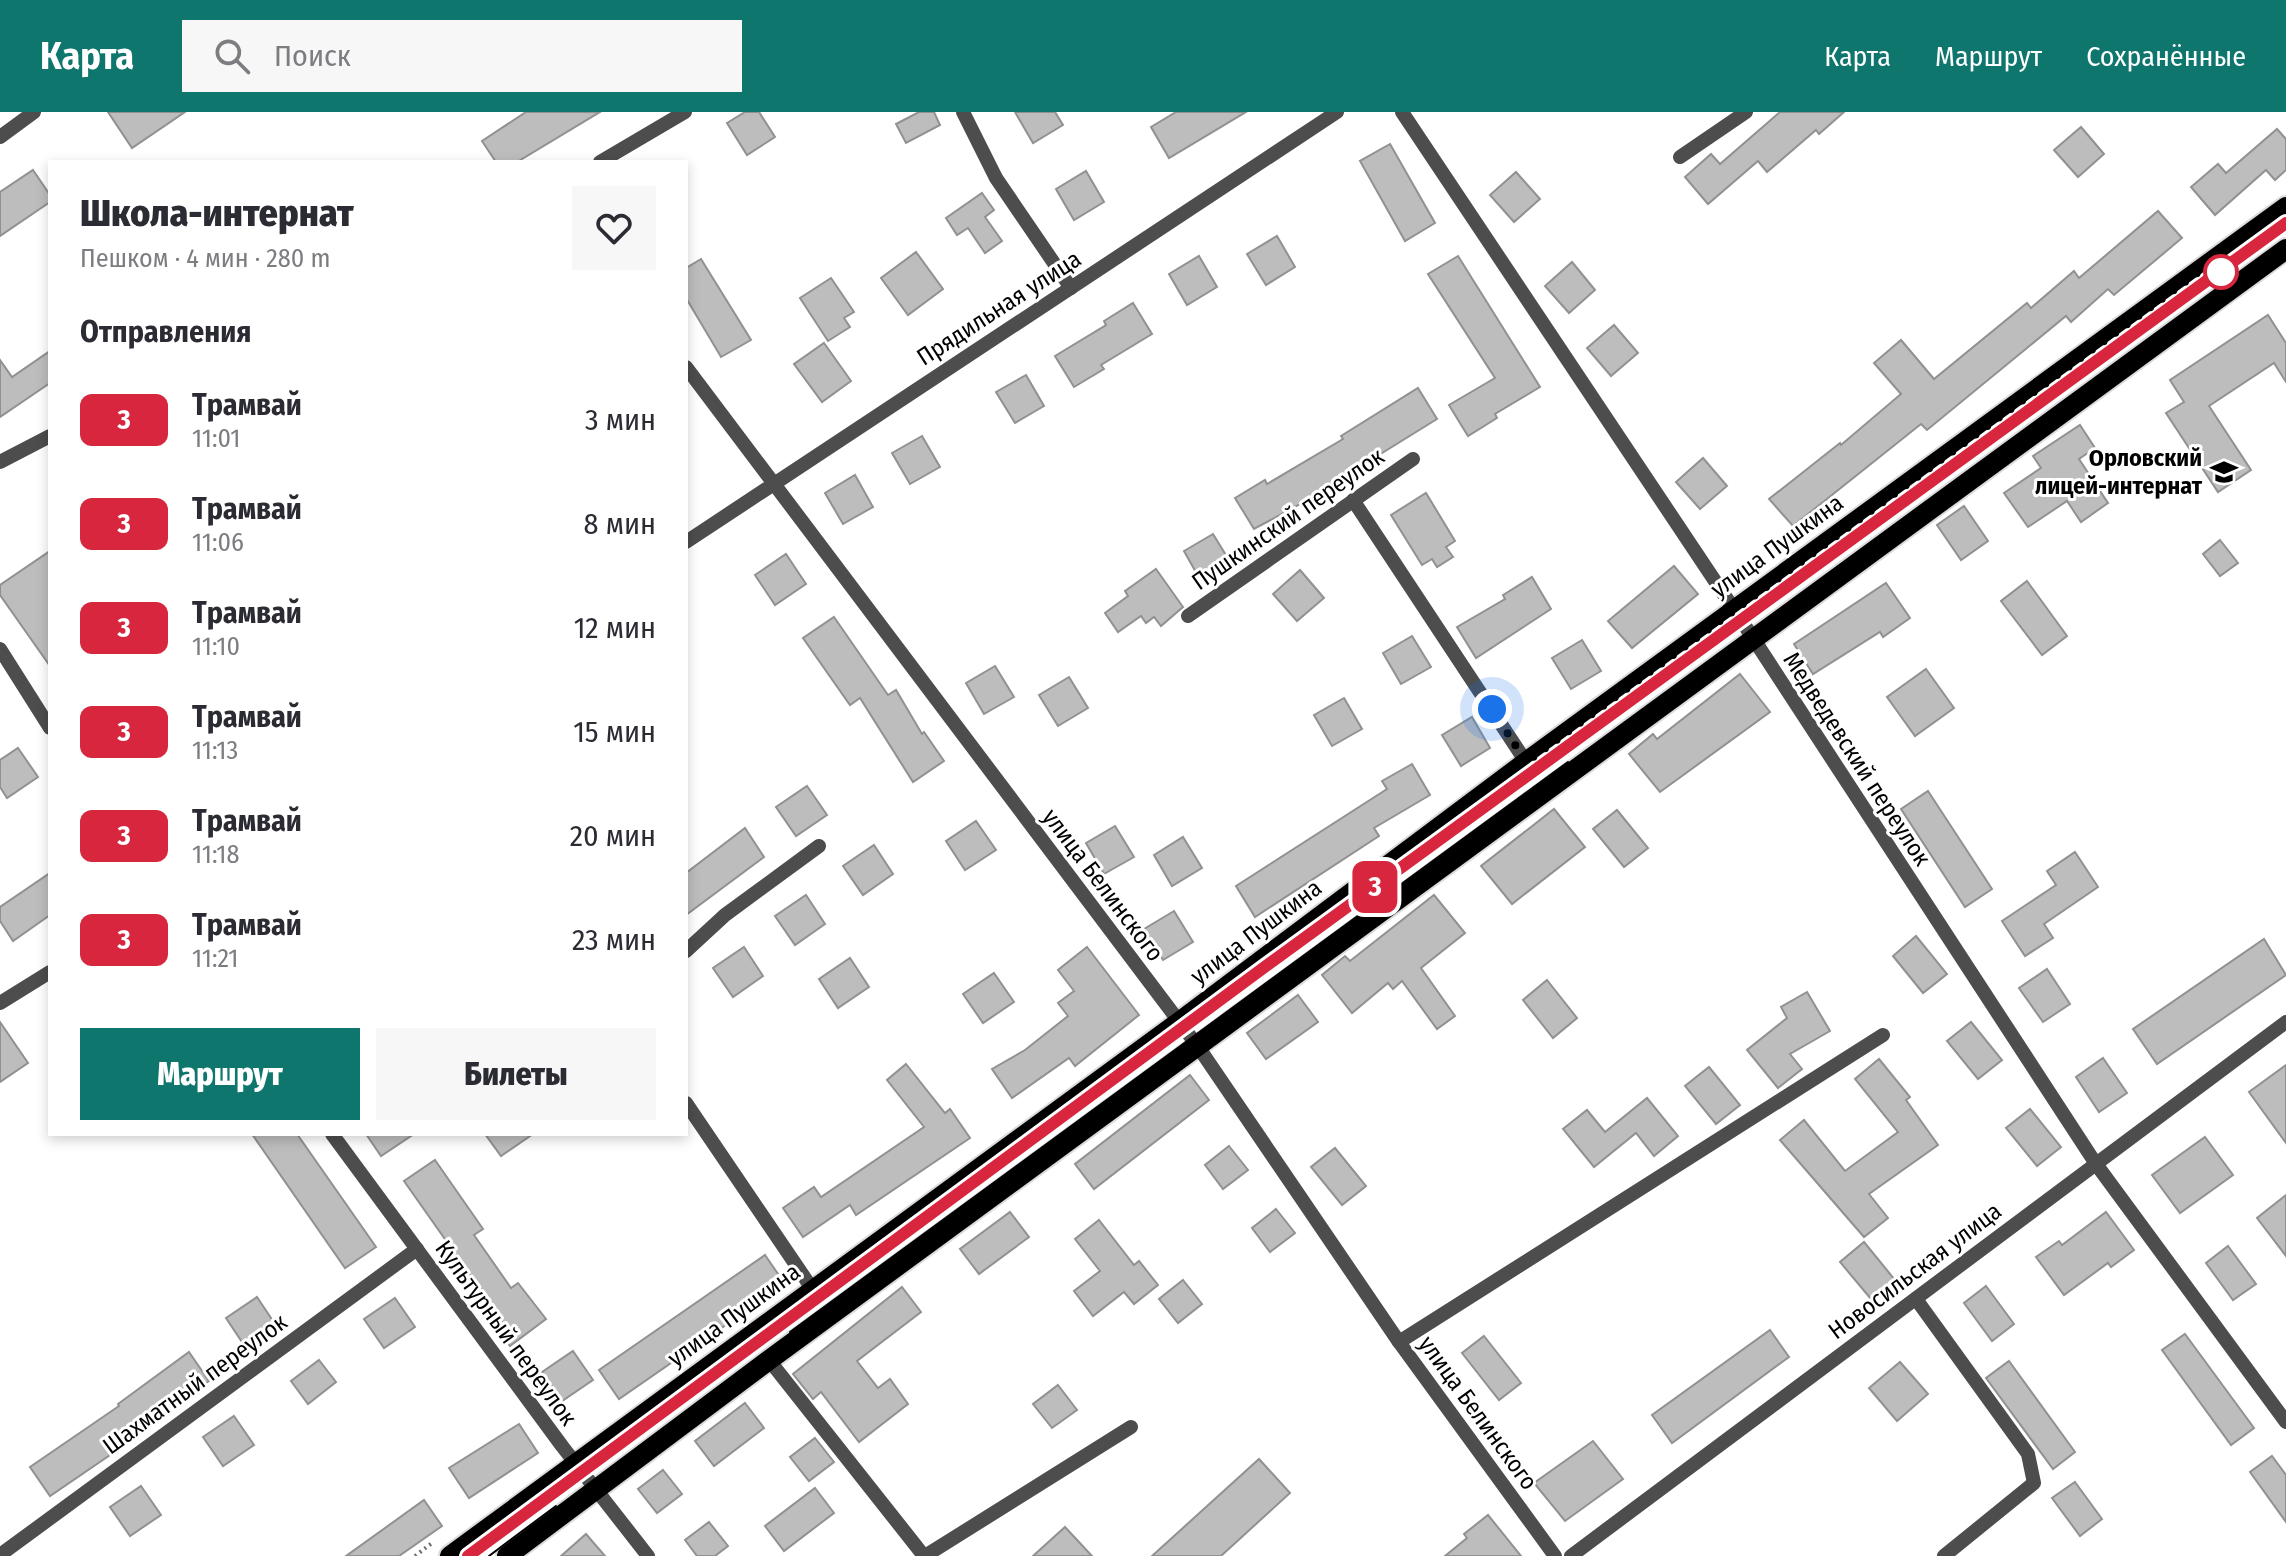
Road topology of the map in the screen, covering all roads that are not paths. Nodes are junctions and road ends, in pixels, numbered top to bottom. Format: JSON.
{"nodes":[{"id":1,"x":34,"y":112,"type":"edge"},
{"id":2,"x":685,"y":112,"type":"edge"},
{"id":3,"x":963,"y":112,"type":"edge"},
{"id":4,"x":1337,"y":112,"type":"edge"},
{"id":5,"x":1402,"y":112,"type":"edge"},
{"id":6,"x":1746,"y":112,"type":"edge"},
{"id":7,"x":0,"y":137,"type":"edge"},
{"id":8,"x":1680,"y":157,"type":"dead end"},
{"id":9,"x":603,"y":160,"type":"edge"},
{"id":10,"x":2286,"y":207,"type":"edge"},
{"id":11,"x":2286,"y":249,"type":"edge"},
{"id":12,"x":1071,"y":288,"type":"junction"},
{"id":13,"x":688,"y":370,"type":"edge"},
{"id":14,"x":48,"y":437,"type":"edge"},
{"id":15,"x":1413,"y":459,"type":"dead end"},
{"id":16,"x":0,"y":462,"type":"edge"},
{"id":17,"x":771,"y":483,"type":"junction"},
{"id":18,"x":1353,"y":500,"type":"junction"},
{"id":19,"x":688,"y":541,"type":"edge"},
{"id":20,"x":1734,"y":610,"type":"junction"},
{"id":21,"x":1188,"y":616,"type":"dead end"},
{"id":22,"x":1753,"y":638,"type":"junction"},
{"id":23,"x":0,"y":649,"type":"edge"},
{"id":24,"x":48,"y":725,"type":"edge"},
{"id":25,"x":1526,"y":762,"type":"junction"},
{"id":26,"x":819,"y":846,"type":"dead end"},
{"id":27,"x":688,"y":949,"type":"edge"},
{"id":28,"x":48,"y":973,"type":"edge"},
{"id":29,"x":0,"y":1003,"type":"edge"},
{"id":30,"x":1179,"y":1022,"type":"junction"},
{"id":31,"x":2286,"y":1022,"type":"edge"},
{"id":32,"x":1883,"y":1035,"type":"dead end"},
{"id":33,"x":1199,"y":1048,"type":"junction"},
{"id":34,"x":688,"y":1106,"type":"edge"},
{"id":35,"x":333,"y":1136,"type":"edge"},
{"id":36,"x":2096,"y":1164,"type":"junction"},
{"id":37,"x":417,"y":1249,"type":"junction"},
{"id":38,"x":813,"y":1290,"type":"junction"},
{"id":39,"x":1916,"y":1299,"type":"junction"},
{"id":40,"x":1399,"y":1342,"type":"junction"},
{"id":41,"x":769,"y":1360,"type":"junction"},
{"id":42,"x":2286,"y":1422,"type":"edge"},
{"id":43,"x":1131,"y":1427,"type":"dead end"},
{"id":44,"x":574,"y":1463,"type":"junction"},
{"id":45,"x":595,"y":1490,"type":"junction"},
{"id":46,"x":0,"y":1555,"type":"edge"},
{"id":47,"x":450,"y":1556,"type":"edge"},
{"id":48,"x":507,"y":1556,"type":"edge"},
{"id":49,"x":648,"y":1556,"type":"edge"},
{"id":50,"x":925,"y":1556,"type":"edge"},
{"id":51,"x":1555,"y":1556,"type":"edge"},
{"id":52,"x":1571,"y":1556,"type":"edge"},
{"id":53,"x":1944,"y":1556,"type":"edge"}],
"edges":[{"from":1,"to":7,"type":"street"},
{"from":2,"to":9,"type":"street"},
{"from":3,"to":12,"type":"street"},
{"from":4,"to":12,"type":"street","name":"Прядильная улица"},
{"from":5,"to":20,"type":"street","name":"Медведевский переулок"},
{"from":6,"to":8,"type":"street"},
{"from":10,"to":20,"type":"main road","name":"улица Пушкина"},
{"from":11,"to":22,"type":"main road"},
{"from":12,"to":17,"type":"street","name":"Прядильная улица"},
{"from":13,"to":17,"type":"street","name":"улица Белинского"},
{"from":14,"to":16,"type":"street"},
{"from":15,"to":18,"type":"street","name":"Пушкинский переулок"},
{"from":17,"to":19,"type":"street","name":"Прядильная улица"},
{"from":17,"to":30,"type":"street","name":"улица Белинского"},
{"from":18,"to":21,"type":"street","name":"Пушкинский переулок"},
{"from":18,"to":25,"type":"street"},
{"from":20,"to":22,"type":"street","name":"Медведевский переулок"},
{"from":20,"to":25,"type":"main road","name":"улица Пушкина"},
{"from":22,"to":33,"type":"main road"},
{"from":22,"to":36,"type":"street","name":"Медведевский переулок"},
{"from":23,"to":24,"type":"street"},
{"from":25,"to":30,"type":"main road","name":"улица Пушкина"},
{"from":26,"to":27,"type":"street"},
{"from":28,"to":29,"type":"street"},
{"from":30,"to":33,"type":"street","name":"улица Белинского"},
{"from":30,"to":38,"type":"main road","name":"улица Пушкина"},
{"from":31,"to":36,"type":"street","name":"Новосильская улица"},
{"from":32,"to":40,"type":"street"},
{"from":33,"to":40,"type":"street","name":"улица Белинского"},
{"from":33,"to":41,"type":"main road"},
{"from":34,"to":38,"type":"street"},
{"from":35,"to":37,"type":"street","name":"Культурный переулок"},
{"from":36,"to":39,"type":"street","name":"Новосильская улица"},
{"from":36,"to":42,"type":"street","name":"Медведевский переулок"},
{"from":37,"to":44,"type":"street","name":"Культурный переулок"},
{"from":37,"to":46,"type":"street","name":"Шахматный переулок"},
{"from":38,"to":44,"type":"main road","name":"улица Пушкина"},
{"from":39,"to":52,"type":"street","name":"Новосильская улица"},
{"from":39,"to":53,"type":"street"},
{"from":40,"to":51,"type":"street","name":"улица Белинского"},
{"from":41,"to":45,"type":"main road"},
{"from":41,"to":50,"type":"street"},
{"from":43,"to":50,"type":"street"},
{"from":44,"to":45,"type":"street","name":"Культурный переулок"},
{"from":44,"to":47,"type":"main road","name":"улица Пушкина"},
{"from":45,"to":48,"type":"main road"},
{"from":45,"to":49,"type":"street","name":"Культурный переулок"}]}
